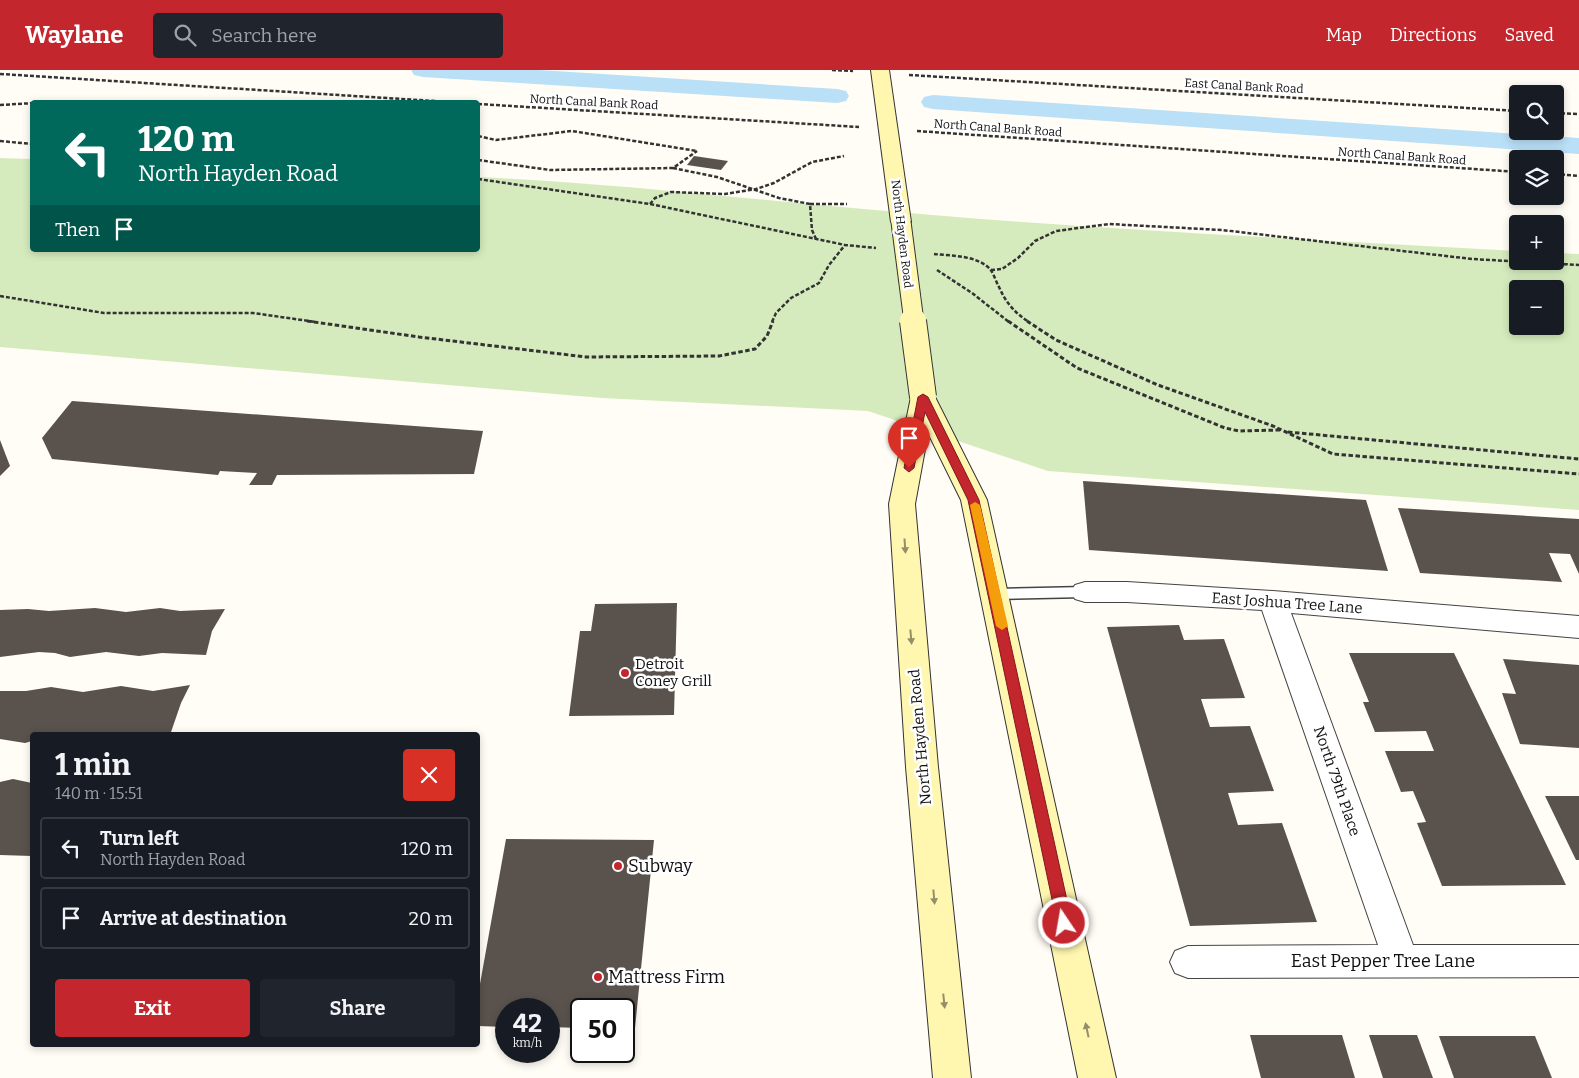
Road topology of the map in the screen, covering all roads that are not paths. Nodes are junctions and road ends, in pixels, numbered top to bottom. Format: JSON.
{"nodes":[{"id":1,"x":880,"y":72,"type":"edge"},
{"id":2,"x":923,"y":397,"type":"junction"},
{"id":3,"x":1085,"y":592,"type":"joint"},
{"id":4,"x":995,"y":594,"type":"junction"},
{"id":5,"x":1273,"y":601,"type":"junction"},
{"id":6,"x":1579,"y":627,"type":"edge"},
{"id":7,"x":1401,"y":961,"type":"junction"},
{"id":8,"x":1579,"y":961,"type":"edge"},
{"id":9,"x":1188,"y":962,"type":"dead end"},
{"id":10,"x":952,"y":1078,"type":"edge"},
{"id":11,"x":1097,"y":1078,"type":"edge"}],
"edges":[{"from":1,"to":2,"type":"main road","name":"North Hayden Road","bridge":true},
{"from":2,"to":4,"type":"main road","name":"North Hayden Road"},
{"from":2,"to":10,"type":"main road","name":"North Hayden Road","one_way":true},
{"from":3,"to":4,"type":"lane","name":"East Joshua Tree Lane"},
{"from":3,"to":5,"type":"street","name":"East Joshua Tree Lane"},
{"from":11,"to":4,"type":"main road","name":"North Hayden Road","one_way":true},
{"from":5,"to":6,"type":"street","name":"East Joshua Tree Lane"},
{"from":5,"to":7,"type":"street","name":"North 79th Place"},
{"from":7,"to":8,"type":"street","name":"East Pepper Tree Lane"},
{"from":7,"to":9,"type":"street","name":"East Pepper Tree Lane"}]}
